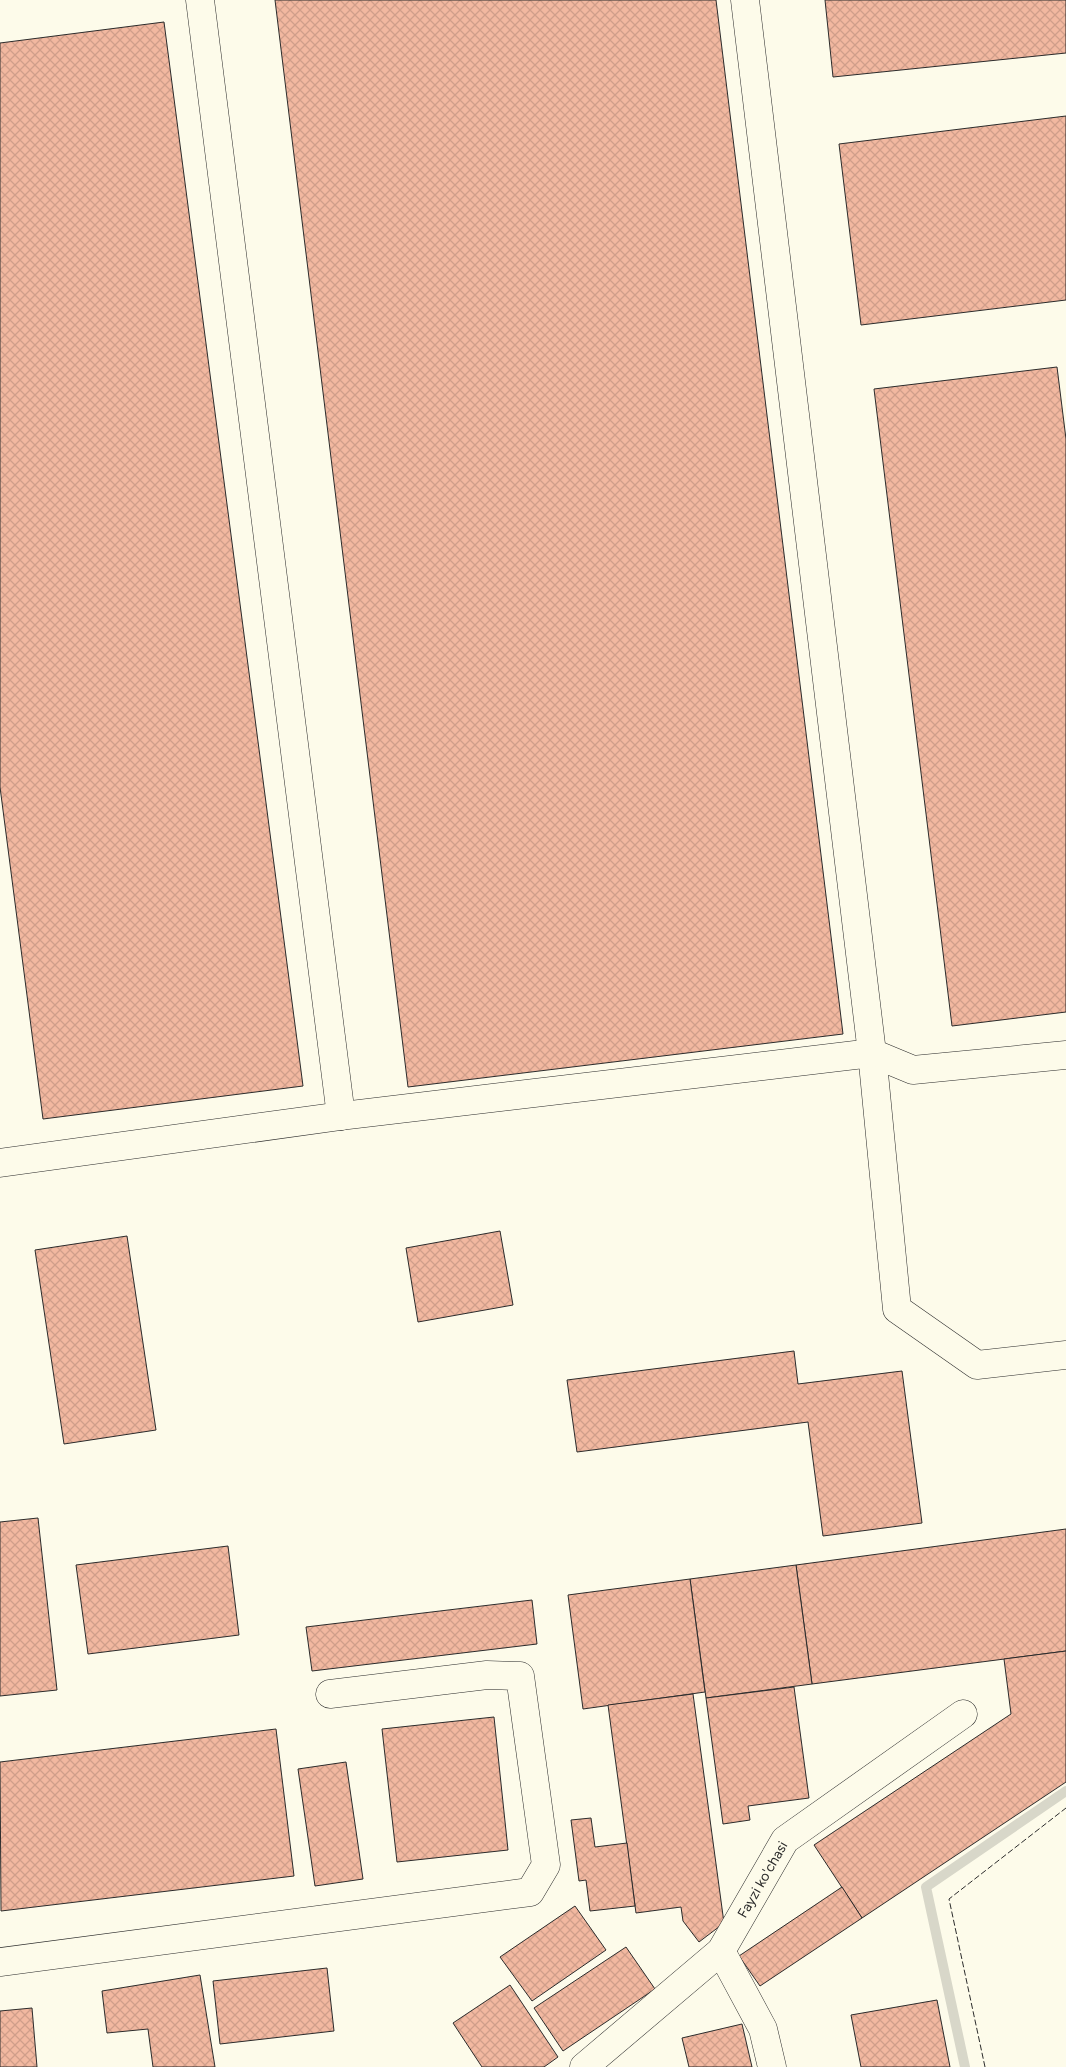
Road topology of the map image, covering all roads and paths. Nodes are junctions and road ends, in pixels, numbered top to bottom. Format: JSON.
{"nodes":[{"id":1,"x":200,"y":0,"type":"edge"},
{"id":2,"x":745,"y":0,"type":"edge"},
{"id":3,"x":872,"y":1054,"type":"junction"},
{"id":4,"x":1066,"y":1055,"type":"edge"},
{"id":5,"x":341,"y":1116,"type":"junction"},
{"id":6,"x":0,"y":1163,"type":"edge"},
{"id":7,"x":1066,"y":1355,"type":"edge"},
{"id":8,"x":330,"y":1694,"type":"dead end"},
{"id":9,"x":962,"y":1714,"type":"dead end"},
{"id":10,"x":721,"y":1951,"type":"junction"},
{"id":11,"x":0,"y":1962,"type":"edge"},
{"id":12,"x":584,"y":2067,"type":"edge"},
{"id":13,"x":772,"y":2067,"type":"edge"}],
"edges":[{"from":1,"to":5,"type":"lane"},
{"from":2,"to":3,"type":"lane"},
{"from":3,"to":4,"type":"lane"},
{"from":3,"to":5,"type":"lane"},
{"from":3,"to":7,"type":"lane"},
{"from":5,"to":6,"type":"lane"},
{"from":8,"to":11,"type":"lane"},
{"from":9,"to":10,"type":"lane","name":"Fayzi ko'chasi"},
{"from":10,"to":12,"type":"lane","name":"Fayzi ko'chasi"},
{"from":10,"to":13,"type":"lane"}]}
